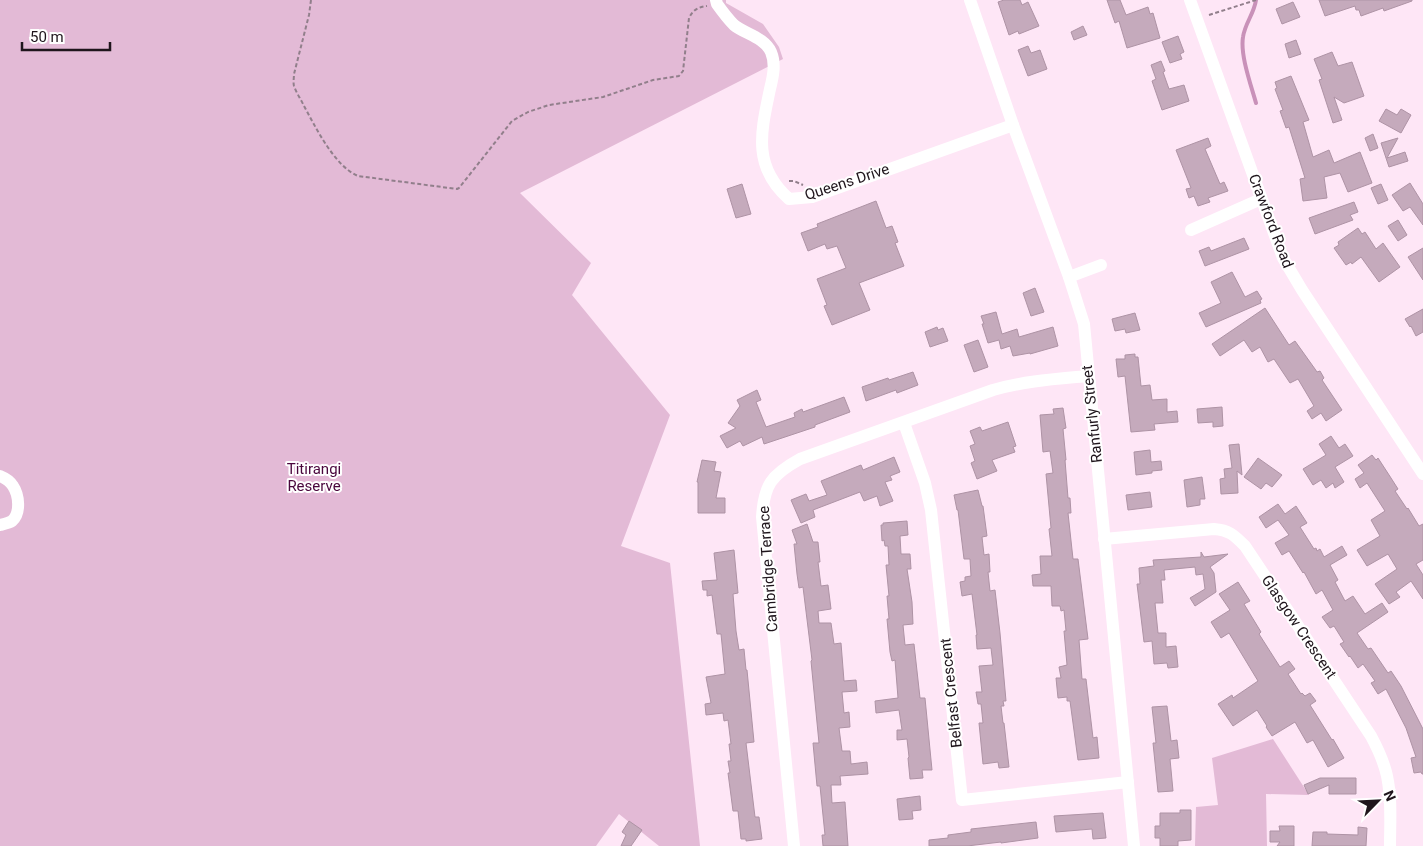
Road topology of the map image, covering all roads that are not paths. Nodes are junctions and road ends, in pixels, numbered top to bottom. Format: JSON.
{"nodes":[{"id":1,"x":970,"y":0,"type":"edge"},
{"id":2,"x":1190,"y":0,"type":"edge"},
{"id":3,"x":716,"y":2,"type":"edge"},
{"id":4,"x":1013,"y":125,"type":"junction"},
{"id":5,"x":1261,"y":199,"type":"junction"},
{"id":6,"x":1191,"y":230,"type":"dead end"},
{"id":7,"x":1101,"y":265,"type":"dead end"},
{"id":8,"x":1069,"y":277,"type":"junction"},
{"id":9,"x":1088,"y":376,"type":"junction"},
{"id":10,"x":904,"y":423,"type":"junction"},
{"id":11,"x":1423,"y":474,"type":"edge"},
{"id":12,"x":0,"y":476,"type":"edge"},
{"id":13,"x":0,"y":525,"type":"edge"},
{"id":14,"x":1104,"y":538,"type":"junction"},
{"id":15,"x":1128,"y":782,"type":"junction"},
{"id":16,"x":794,"y":846,"type":"edge"},
{"id":17,"x":1134,"y":846,"type":"edge"},
{"id":18,"x":1390,"y":846,"type":"edge"}],
"edges":[{"from":1,"to":4,"type":"street","name":"Ranfurly Street"},
{"from":2,"to":5,"type":"street","name":"Crawford Road"},
{"from":3,"to":4,"type":"street","name":"Queens Drive"},
{"from":4,"to":8,"type":"street","name":"Ranfurly Street"},
{"from":5,"to":6,"type":"street"},
{"from":5,"to":11,"type":"street","name":"Crawford Road"},
{"from":7,"to":8,"type":"street"},
{"from":8,"to":9,"type":"street","name":"Ranfurly Street"},
{"from":9,"to":10,"type":"street","name":"Cambridge Terrace"},
{"from":9,"to":14,"type":"street","name":"Ranfurly Street"},
{"from":10,"to":15,"type":"street","name":"Belfast Crescent"},
{"from":10,"to":16,"type":"street","name":"Cambridge Terrace"},
{"from":12,"to":13,"type":"street"},
{"from":14,"to":15,"type":"street","name":"Ranfurly Street"},
{"from":14,"to":18,"type":"street","name":"Glasgow Crescent"},
{"from":15,"to":17,"type":"street","name":"Ranfurly Street"}]}
